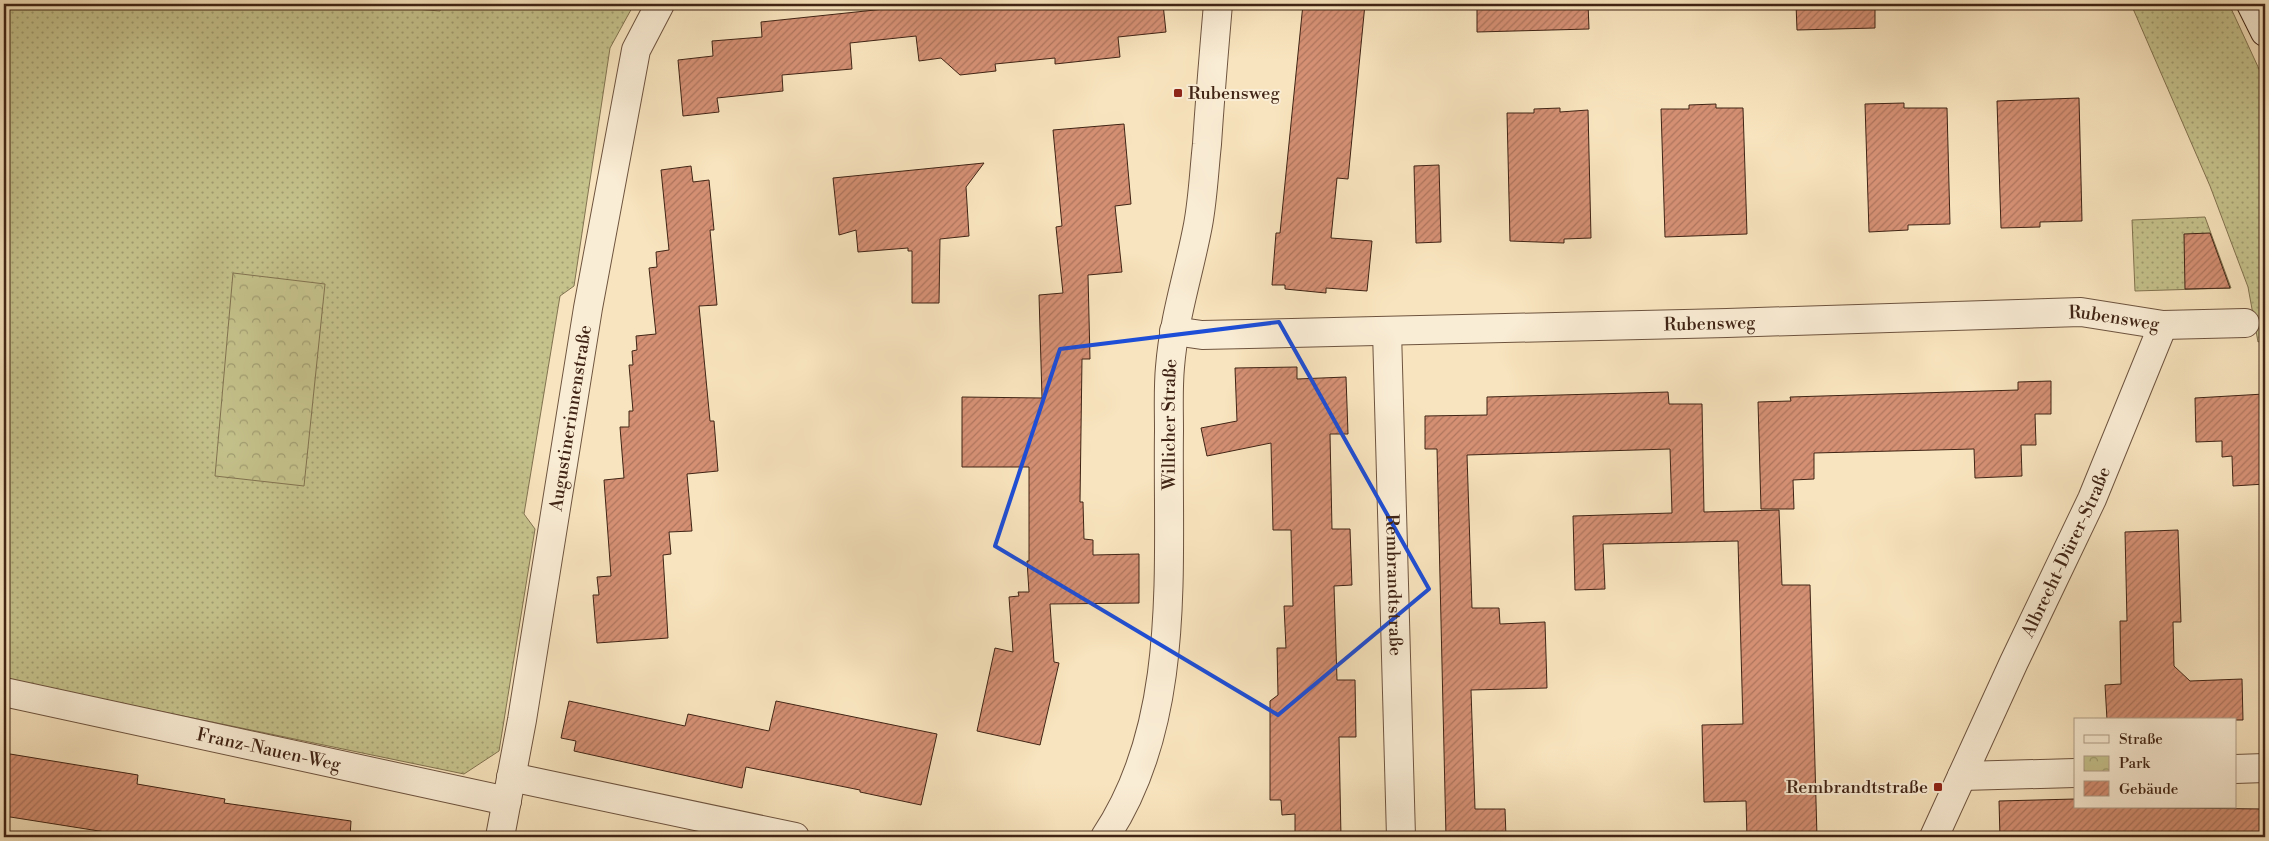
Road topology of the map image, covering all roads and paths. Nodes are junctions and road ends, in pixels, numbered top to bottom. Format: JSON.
{"nodes":[{"id":1,"x":660,"y":4,"type":"edge"},
{"id":2,"x":1218,"y":4,"type":"edge"},
{"id":3,"x":2251,"y":4,"type":"edge"},
{"id":4,"x":2265,"y":32,"type":"edge"},
{"id":5,"x":2245,"y":323,"type":"dead end"},
{"id":6,"x":2163,"y":325,"type":"junction"},
{"id":7,"x":1174,"y":331,"type":"junction"},
{"id":8,"x":1387,"y":331,"type":"junction"},
{"id":9,"x":4,"y":692,"type":"edge"},
{"id":10,"x":2265,"y":768,"type":"edge"},
{"id":11,"x":2236,"y":769,"type":"edge"},
{"id":12,"x":2074,"y":773,"type":"edge"},
{"id":13,"x":1962,"y":776,"type":"junction"},
{"id":14,"x":509,"y":789,"type":"junction"},
{"id":15,"x":500,"y":837,"type":"edge"},
{"id":16,"x":795,"y":837,"type":"edge"},
{"id":17,"x":1105,"y":837,"type":"edge"},
{"id":18,"x":1401,"y":837,"type":"edge"},
{"id":19,"x":1934,"y":837,"type":"edge"}],
"edges":[{"from":1,"to":14,"type":"street","name":"Augustinerinnenstraße"},
{"from":2,"to":7,"type":"street","name":"Willicher Straße"},
{"from":3,"to":4,"type":"street"},
{"from":5,"to":6,"type":"street","name":"Rubensweg"},
{"from":6,"to":8,"type":"street","name":"Rubensweg"},
{"from":6,"to":13,"type":"street","name":"Albrecht-Dürer-Straße"},
{"from":7,"to":8,"type":"street","name":"Rubensweg"},
{"from":7,"to":17,"type":"street","name":"Willicher Straße"},
{"from":8,"to":18,"type":"street","name":"Rembrandtstraße"},
{"from":9,"to":14,"type":"street","name":"Franz-Nauen-Weg"},
{"from":10,"to":11,"type":"street"},
{"from":12,"to":13,"type":"street"},
{"from":13,"to":19,"type":"street","name":"Albrecht-Dürer-Straße"},
{"from":14,"to":15,"type":"street","name":"Augustinerinnenstraße"},
{"from":14,"to":16,"type":"street","name":"Franz-Nauen-Weg"}]}
